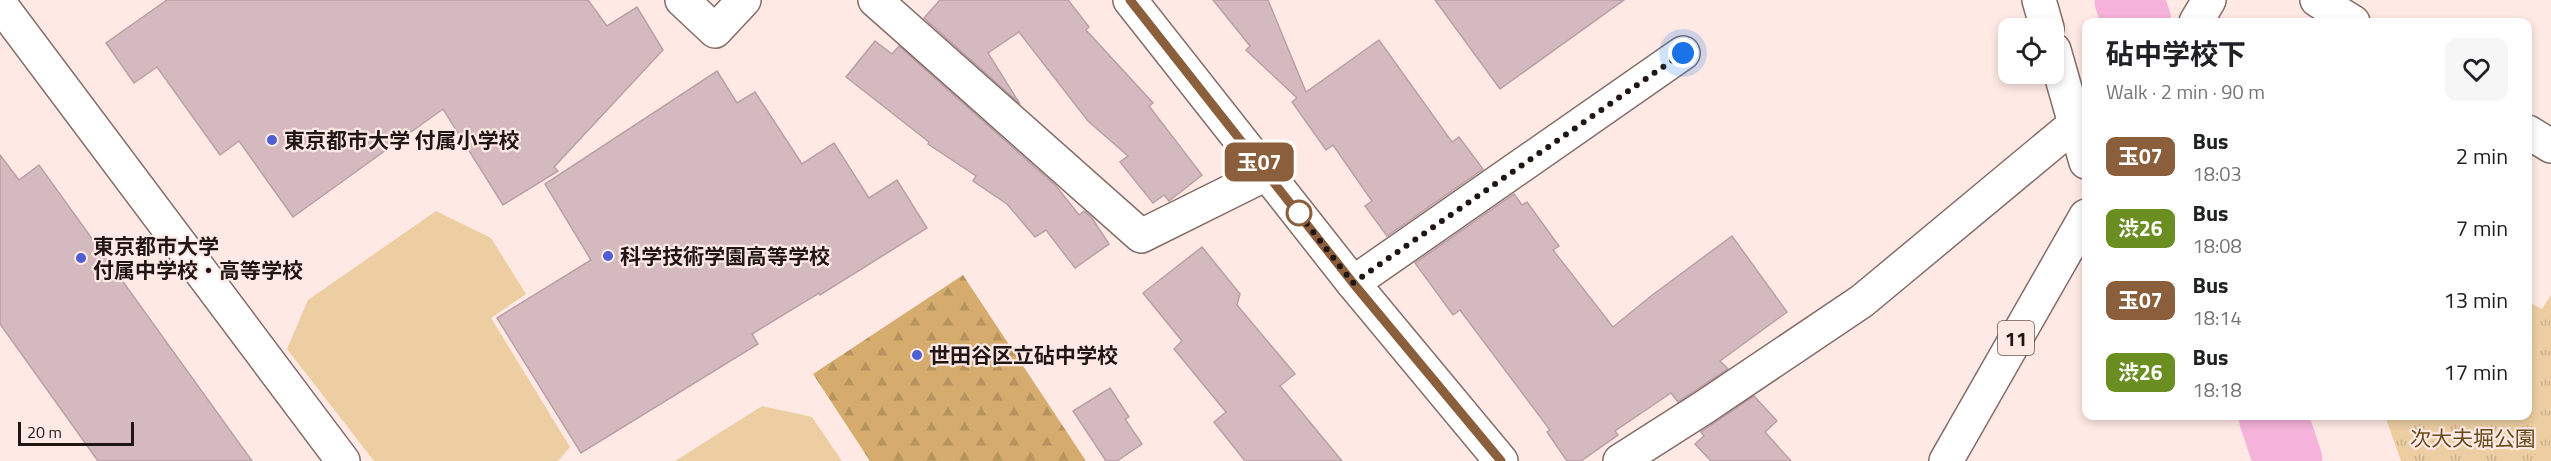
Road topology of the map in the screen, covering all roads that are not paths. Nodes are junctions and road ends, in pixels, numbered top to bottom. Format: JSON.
{"nodes":[{"id":1,"x":682,"y":0,"type":"edge"},
{"id":2,"x":744,"y":0,"type":"edge"},
{"id":3,"x":875,"y":0,"type":"edge"},
{"id":4,"x":1130,"y":0,"type":"edge"},
{"id":5,"x":2039,"y":0,"type":"edge"},
{"id":6,"x":2317,"y":0,"type":"edge"},
{"id":7,"x":0,"y":4,"type":"edge"},
{"id":8,"x":2044,"y":18,"type":"edge"},
{"id":9,"x":2346,"y":18,"type":"edge"},
{"id":10,"x":1683,"y":53,"type":"dead end"},
{"id":11,"x":2064,"y":84,"type":"edge"},
{"id":12,"x":2075,"y":123,"type":"junction"},
{"id":13,"x":2532,"y":134,"type":"edge"},
{"id":14,"x":2551,"y":146,"type":"edge"},
{"id":15,"x":2082,"y":148,"type":"edge"},
{"id":16,"x":1268,"y":173,"type":"junction"},
{"id":17,"x":2082,"y":223,"type":"edge"},
{"id":18,"x":1353,"y":283,"type":"junction"},
{"id":19,"x":343,"y":461,"type":"edge"},
{"id":20,"x":1501,"y":461,"type":"edge"},
{"id":21,"x":1620,"y":461,"type":"edge"},
{"id":22,"x":1946,"y":461,"type":"edge"}],
"edges":[{"from":1,"to":2,"type":"street"},
{"from":3,"to":16,"type":"street"},
{"from":4,"to":16,"type":"street"},
{"from":5,"to":8,"type":"street"},
{"from":6,"to":9,"type":"street"},
{"from":7,"to":19,"type":"street"},
{"from":10,"to":18,"type":"street"},
{"from":11,"to":12,"type":"street"},
{"from":12,"to":15,"type":"street"},
{"from":12,"to":21,"type":"street"},
{"from":13,"to":14,"type":"street"},
{"from":16,"to":18,"type":"street"},
{"from":17,"to":22,"type":"street","number":"11"},
{"from":18,"to":20,"type":"street"}]}
